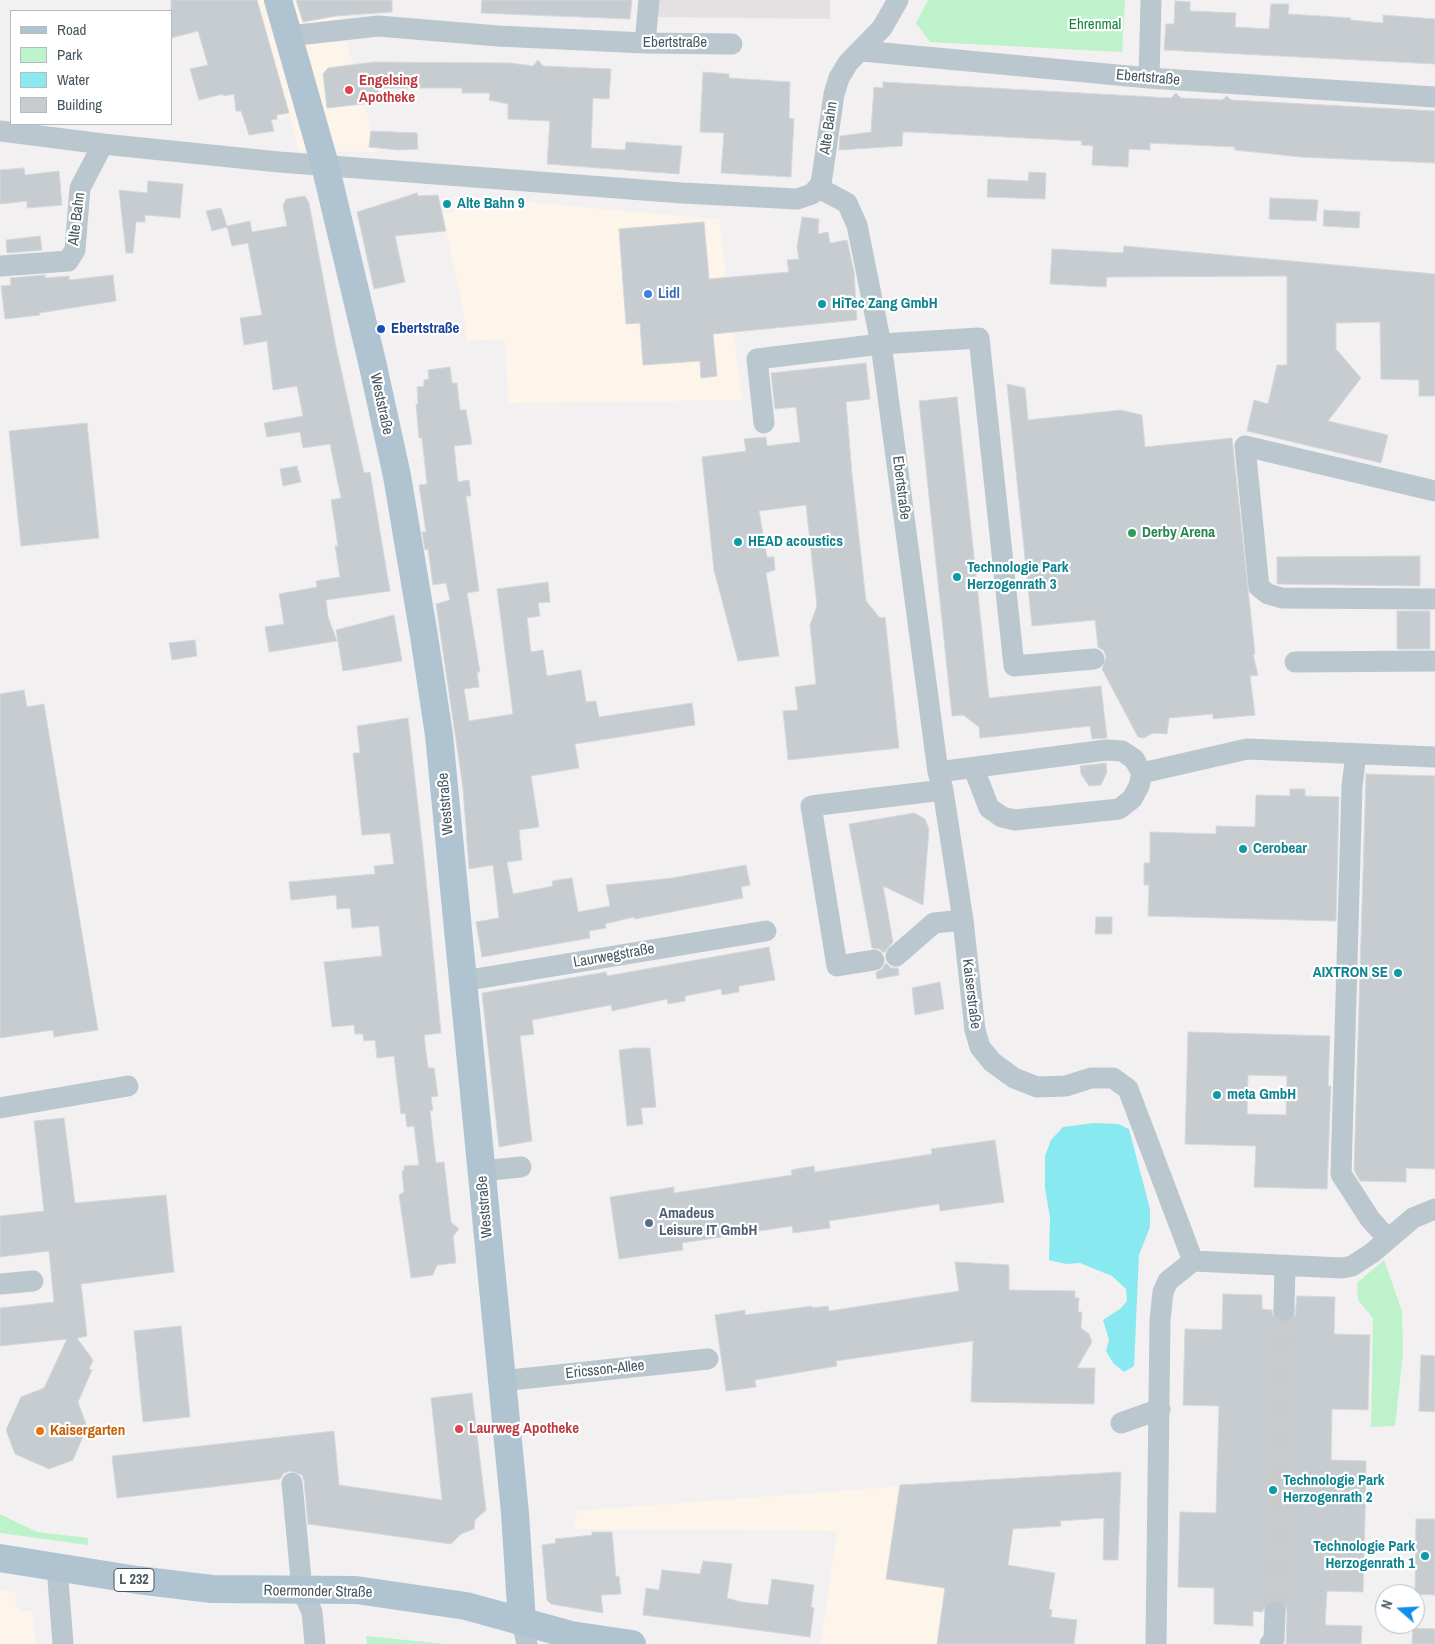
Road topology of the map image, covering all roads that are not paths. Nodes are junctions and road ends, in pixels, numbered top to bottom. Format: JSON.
{"nodes":[{"id":1,"x":278,"y":0,"type":"edge"},
{"id":2,"x":649,"y":0,"type":"edge"},
{"id":3,"x":898,"y":0,"type":"edge"},
{"id":4,"x":1150,"y":0,"type":"edge"},
{"id":5,"x":289,"y":36,"type":"junction"},
{"id":6,"x":646,"y":43,"type":"junction"},
{"id":7,"x":732,"y":44,"type":"dead end"},
{"id":8,"x":862,"y":52,"type":"junction"},
{"id":9,"x":1149,"y":78,"type":"junction"},
{"id":10,"x":1435,"y":97,"type":"edge"},
{"id":11,"x":0,"y":131,"type":"edge"},
{"id":12,"x":103,"y":144,"type":"junction"},
{"id":13,"x":325,"y":165,"type":"junction"},
{"id":14,"x":819,"y":188,"type":"junction"},
{"id":15,"x":1,"y":266,"type":"edge"},
{"id":16,"x":881,"y":344,"type":"junction"},
{"id":17,"x":764,"y":423,"type":"dead end"},
{"id":18,"x":1435,"y":491,"type":"edge"},
{"id":19,"x":1435,"y":598,"type":"edge"},
{"id":20,"x":1094,"y":659,"type":"dead end"},
{"id":21,"x":1435,"y":661,"type":"edge"},
{"id":22,"x":1295,"y":662,"type":"dead end"},
{"id":23,"x":1356,"y":754,"type":"junction"},
{"id":24,"x":1435,"y":757,"type":"edge"},
{"id":25,"x":974,"y":768,"type":"junction"},
{"id":26,"x":1142,"y":773,"type":"junction"},
{"id":27,"x":940,"y":781,"type":"junction"},
{"id":28,"x":963,"y":920,"type":"junction"},
{"id":29,"x":766,"y":931,"type":"dead end"},
{"id":30,"x":896,"y":956,"type":"dead end"},
{"id":31,"x":874,"y":960,"type":"dead end"},
{"id":32,"x":462,"y":982,"type":"junction"},
{"id":33,"x":128,"y":1086,"type":"dead end"},
{"id":34,"x":0,"y":1108,"type":"edge"},
{"id":35,"x":521,"y":1166,"type":"dead end"},
{"id":36,"x":481,"y":1171,"type":"junction"},
{"id":37,"x":1435,"y":1209,"type":"edge"},
{"id":38,"x":1388,"y":1239,"type":"junction"},
{"id":39,"x":1193,"y":1261,"type":"junction"},
{"id":40,"x":1285,"y":1264,"type":"junction"},
{"id":41,"x":33,"y":1281,"type":"dead end"},
{"id":42,"x":0,"y":1284,"type":"edge"},
{"id":43,"x":1284,"y":1310,"type":"tunnel mouth"},
{"id":44,"x":708,"y":1359,"type":"dead end"},
{"id":45,"x":501,"y":1381,"type":"junction"},
{"id":46,"x":1160,"y":1409,"type":"junction"},
{"id":47,"x":1121,"y":1423,"type":"dead end"},
{"id":48,"x":292,"y":1484,"type":"dead end"},
{"id":49,"x":0,"y":1558,"type":"edge"},
{"id":50,"x":57,"y":1568,"type":"junction"},
{"id":51,"x":302,"y":1590,"type":"junction"},
{"id":52,"x":1275,"y":1612,"type":"tunnel mouth"},
{"id":53,"x":524,"y":1633,"type":"edge"},
{"id":54,"x":63,"y":1644,"type":"edge"},
{"id":55,"x":315,"y":1644,"type":"edge"},
{"id":56,"x":632,"y":1644,"type":"edge"},
{"id":57,"x":1156,"y":1644,"type":"edge"},
{"id":58,"x":1270,"y":1644,"type":"edge"}],
"edges":[{"from":1,"to":5,"type":"main road","name":"Weststraße"},
{"from":2,"to":6,"type":"street"},
{"from":3,"to":8,"type":"street","name":"Alte Bahn"},
{"from":4,"to":9,"type":"street"},
{"from":5,"to":6,"type":"street","name":"Ebertstraße"},
{"from":5,"to":13,"type":"main road","name":"Weststraße"},
{"from":6,"to":7,"type":"street","name":"Ebertstraße"},
{"from":8,"to":9,"type":"street","name":"Ebertstraße"},
{"from":8,"to":14,"type":"street","name":"Alte Bahn"},
{"from":9,"to":10,"type":"street","name":"Ebertstraße"},
{"from":11,"to":12,"type":"street"},
{"from":12,"to":13,"type":"street"},
{"from":12,"to":15,"type":"street","name":"Alte Bahn"},
{"from":13,"to":14,"type":"street"},
{"from":13,"to":32,"type":"main road","name":"Weststraße"},
{"from":14,"to":16,"type":"street","name":"Ebertstraße"},
{"from":16,"to":17,"type":"street"},
{"from":16,"to":20,"type":"street"},
{"from":16,"to":27,"type":"street","name":"Ebertstraße"},
{"from":18,"to":19,"type":"street"},
{"from":21,"to":22,"type":"street"},
{"from":23,"to":24,"type":"street"},
{"from":23,"to":26,"type":"street"},
{"from":23,"to":38,"type":"street"},
{"from":25,"to":26,"type":"street"},
{"from":25,"to":26,"type":"street"},
{"from":25,"to":27,"type":"street"},
{"from":27,"to":28,"type":"street","name":"Kaiserstraße"},
{"from":27,"to":31,"type":"street"},
{"from":28,"to":30,"type":"street"},
{"from":28,"to":39,"type":"street","name":"Kaiserstraße"},
{"from":29,"to":32,"type":"street","name":"Laurwegstraße"},
{"from":32,"to":36,"type":"main road","name":"Weststraße"},
{"from":33,"to":34,"type":"street"},
{"from":35,"to":36,"type":"street"},
{"from":36,"to":45,"type":"main road","name":"Weststraße"},
{"from":37,"to":38,"type":"street"},
{"from":38,"to":40,"type":"street"},
{"from":39,"to":40,"type":"street"},
{"from":39,"to":46,"type":"street"},
{"from":40,"to":43,"type":"street"},
{"from":41,"to":42,"type":"street"},
{"from":44,"to":45,"type":"street","name":"Ericsson-Allee"},
{"from":45,"to":53,"type":"main road","name":"Weststraße"},
{"from":46,"to":47,"type":"street"},
{"from":46,"to":57,"type":"street"},
{"from":48,"to":51,"type":"street"},
{"from":49,"to":50,"type":"main road","name":"Roermonder Straße","number":"L 232"},
{"from":50,"to":51,"type":"main road","name":"Roermonder Straße","number":"L 232"},
{"from":50,"to":54,"type":"street"},
{"from":51,"to":53,"type":"main road","name":"Roermonder Straße","number":"L 232"},
{"from":51,"to":55,"type":"street"},
{"from":52,"to":58,"type":"street"},
{"from":53,"to":56,"type":"main road","name":"Roermonder Straße","number":"L 232"}]}
